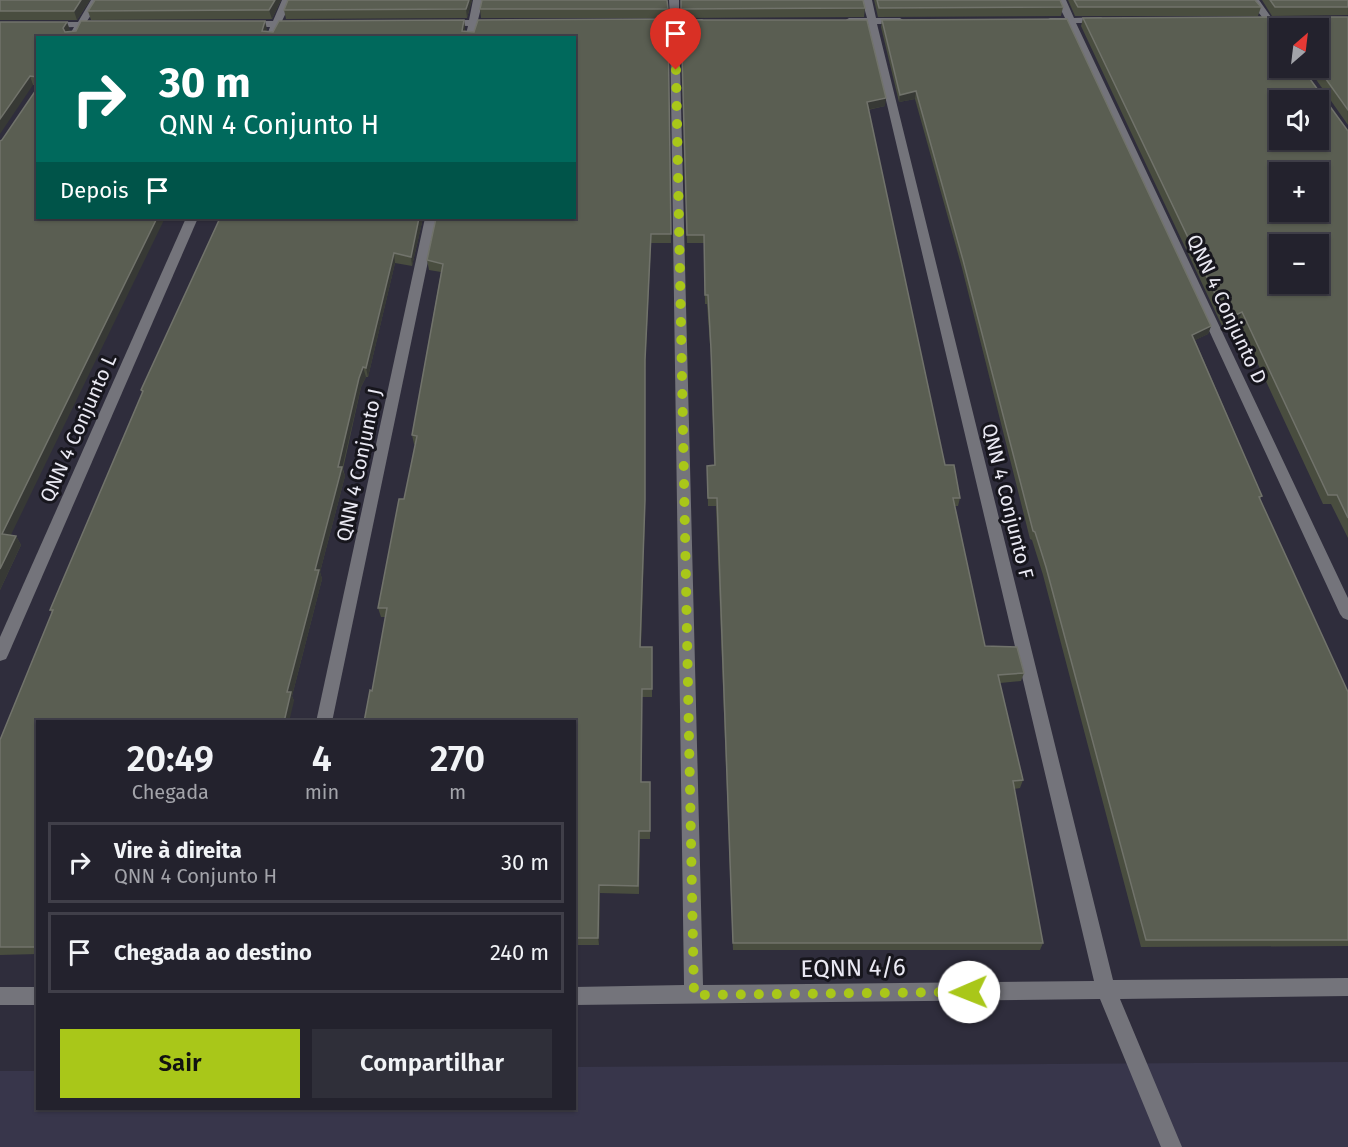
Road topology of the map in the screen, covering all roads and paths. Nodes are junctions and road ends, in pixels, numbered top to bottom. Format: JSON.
{"nodes":[{"id":1,"x":96,"y":0,"type":"edge"},
{"id":2,"x":287,"y":0,"type":"edge"},
{"id":3,"x":478,"y":0,"type":"edge"},
{"id":4,"x":674,"y":0,"type":"edge"},
{"id":5,"x":867,"y":0,"type":"edge"},
{"id":6,"x":1061,"y":0,"type":"edge"},
{"id":7,"x":1254,"y":0,"type":"edge"},
{"id":8,"x":1117,"y":20,"type":"edge"},
{"id":9,"x":1245,"y":20,"type":"edge"},
{"id":10,"x":1268,"y":20,"type":"joint"},
{"id":11,"x":837,"y":21,"type":"edge"},
{"id":12,"x":872,"y":21,"type":"junction"},
{"id":13,"x":907,"y":21,"type":"edge"},
{"id":14,"x":1036,"y":21,"type":"edge"},
{"id":15,"x":1071,"y":21,"type":"junction"},
{"id":16,"x":639,"y":22,"type":"edge"},
{"id":17,"x":675,"y":22,"type":"junction"},
{"id":18,"x":710,"y":22,"type":"edge"},
{"id":19,"x":438,"y":23,"type":"edge"},
{"id":20,"x":473,"y":23,"type":"junction"},
{"id":21,"x":508,"y":23,"type":"edge"},
{"id":22,"x":80,"y":24,"type":"junction"},
{"id":23,"x":115,"y":24,"type":"edge"},
{"id":24,"x":230,"y":24,"type":"edge"},
{"id":25,"x":276,"y":24,"type":"junction"},
{"id":26,"x":311,"y":24,"type":"edge"},
{"id":27,"x":34,"y":25,"type":"edge"},
{"id":28,"x":73,"y":36,"type":"edge"},
{"id":29,"x":271,"y":36,"type":"edge"},
{"id":30,"x":470,"y":36,"type":"edge"},
{"id":31,"x":192,"y":219,"type":"edge"},
{"id":32,"x":431,"y":219,"type":"edge"},
{"id":33,"x":1348,"y":614,"type":"edge"},
{"id":34,"x":0,"y":655,"type":"edge"},
{"id":35,"x":324,"y":720,"type":"edge"},
{"id":36,"x":1348,"y":987,"type":"edge"},
{"id":37,"x":1106,"y":990,"type":"junction"},
{"id":38,"x":694,"y":995,"type":"junction"},
{"id":39,"x":0,"y":996,"type":"edge"},
{"id":40,"x":36,"y":996,"type":"edge"},
{"id":41,"x":576,"y":996,"type":"edge"},
{"id":42,"x":1172,"y":1147,"type":"edge"}],
"edges":[{"from":1,"to":22,"type":"street"},
{"from":2,"to":25,"type":"street"},
{"from":3,"to":20,"type":"street"},
{"from":4,"to":17,"type":"street"},
{"from":5,"to":12,"type":"street","name":"QNN 4 Conjunto F"},
{"from":6,"to":15,"type":"street","name":"QNN 4 Conjunto D"},
{"from":7,"to":10,"type":"street"},
{"from":8,"to":15,"type":"street"},
{"from":9,"to":10,"type":"street"},
{"from":11,"to":12,"type":"street"},
{"from":12,"to":13,"type":"street"},
{"from":12,"to":37,"type":"street","name":"QNN 4 Conjunto F"},
{"from":14,"to":15,"type":"street"},
{"from":15,"to":33,"type":"street","name":"QNN 4 Conjunto D"},
{"from":16,"to":17,"type":"street"},
{"from":17,"to":18,"type":"street"},
{"from":17,"to":38,"type":"street"},
{"from":19,"to":20,"type":"street"},
{"from":20,"to":21,"type":"street"},
{"from":20,"to":30,"type":"street"},
{"from":22,"to":23,"type":"street"},
{"from":22,"to":27,"type":"street"},
{"from":22,"to":28,"type":"street"},
{"from":24,"to":25,"type":"street"},
{"from":25,"to":26,"type":"street"},
{"from":25,"to":29,"type":"street"},
{"from":31,"to":34,"type":"street","name":"QNN 4 Conjunto L"},
{"from":32,"to":35,"type":"street","name":"QNN 4 Conjunto J"},
{"from":36,"to":37,"type":"street","name":"EQNN 4/6"},
{"from":37,"to":38,"type":"street","name":"EQNN 4/6"},
{"from":37,"to":42,"type":"street","name":"QNN 4 Conjunto F"},
{"from":38,"to":41,"type":"street","name":"EQNN 4/6"},
{"from":39,"to":40,"type":"street"}]}
